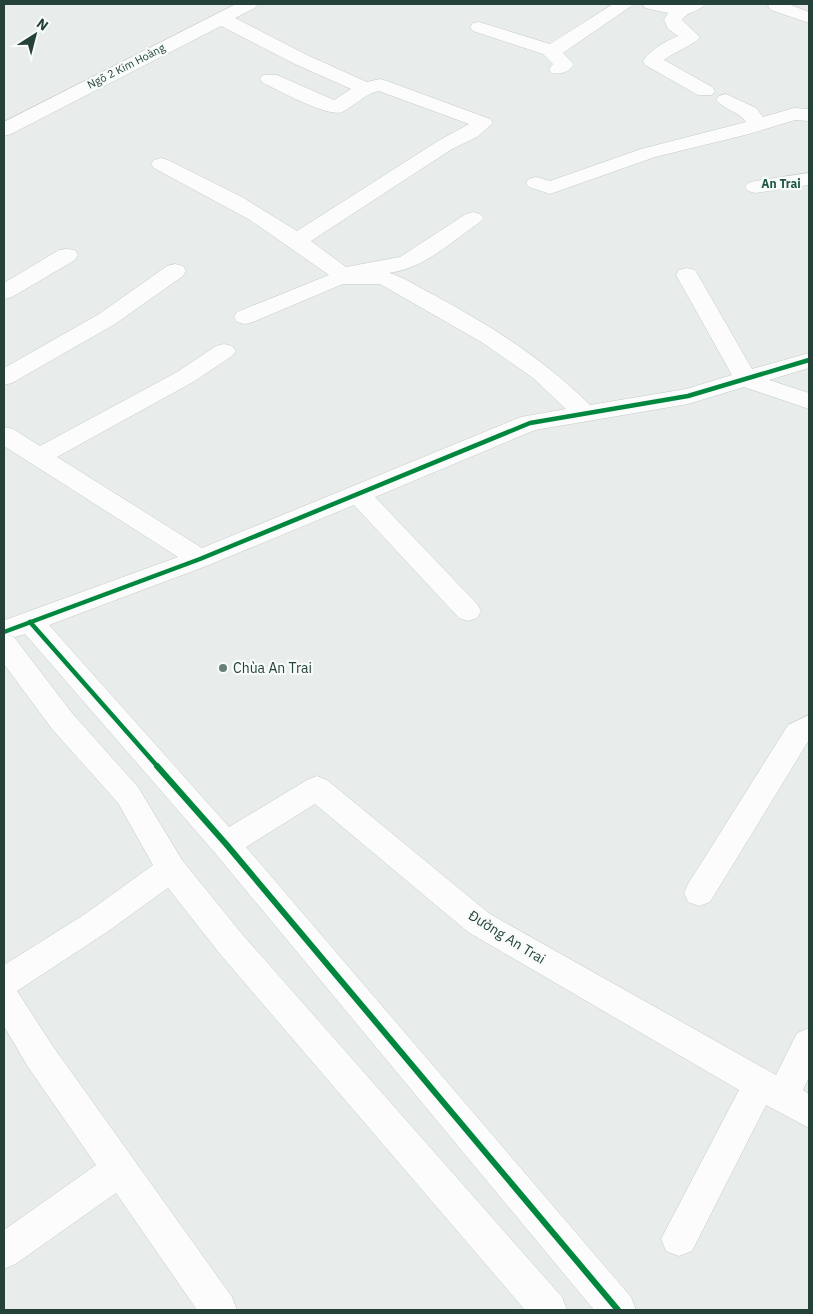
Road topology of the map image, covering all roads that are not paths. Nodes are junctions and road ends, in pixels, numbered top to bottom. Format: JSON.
{"nodes":[{"id":1,"x":249,"y":4,"type":"edge"},
{"id":2,"x":625,"y":4,"type":"edge"},
{"id":3,"x":651,"y":4,"type":"edge"},
{"id":4,"x":696,"y":4,"type":"edge"},
{"id":5,"x":777,"y":6,"type":"dead end"},
{"id":6,"x":678,"y":12,"type":"junction"},
{"id":7,"x":220,"y":18,"type":"junction"},
{"id":8,"x":809,"y":18,"type":"edge"},
{"id":9,"x":479,"y":27,"type":"dead end"},
{"id":10,"x":553,"y":51,"type":"junction"},
{"id":11,"x":302,"y":60,"type":"junction"},
{"id":12,"x":558,"y":69,"type":"dead end"},
{"id":13,"x":365,"y":88,"type":"junction"},
{"id":14,"x":704,"y":91,"type":"dead end"},
{"id":15,"x":726,"y":100,"type":"dead end"},
{"id":16,"x":809,"y":115,"type":"edge"},
{"id":17,"x":753,"y":126,"type":"junction"},
{"id":18,"x":4,"y":130,"type":"edge"},
{"id":19,"x":161,"y":164,"type":"dead end"},
{"id":20,"x":809,"y":179,"type":"edge"},
{"id":21,"x":536,"y":183,"type":"dead end"},
{"id":22,"x":755,"y":187,"type":"dead end"},
{"id":23,"x":473,"y":218,"type":"dead end"},
{"id":24,"x":298,"y":240,"type":"junction"},
{"id":25,"x":67,"y":255,"type":"dead end"},
{"id":26,"x":175,"y":271,"type":"dead end"},
{"id":27,"x":687,"y":275,"type":"dead end"},
{"id":28,"x":344,"y":276,"type":"junction"},
{"id":29,"x":4,"y":292,"type":"edge"},
{"id":30,"x":245,"y":317,"type":"dead end"},
{"id":31,"x":224,"y":351,"type":"dead end"},
{"id":32,"x":809,"y":360,"type":"edge"},
{"id":33,"x":4,"y":378,"type":"edge"},
{"id":34,"x":746,"y":380,"type":"junction"},
{"id":35,"x":809,"y":401,"type":"edge"},
{"id":36,"x":584,"y":413,"type":"junction"},
{"id":37,"x":4,"y":435,"type":"edge"},
{"id":38,"x":39,"y":457,"type":"junction"},
{"id":39,"x":358,"y":494,"type":"junction"},
{"id":40,"x":200,"y":559,"type":"junction"},
{"id":41,"x":468,"y":611,"type":"dead end"},
{"id":42,"x":17,"y":627,"type":"edge"},
{"id":43,"x":4,"y":644,"type":"edge"},
{"id":44,"x":809,"y":726,"type":"edge"},
{"id":45,"x":226,"y":844,"type":"junction"},
{"id":46,"x":171,"y":870,"type":"junction"},
{"id":47,"x":699,"y":893,"type":"dead end"},
{"id":48,"x":4,"y":982,"type":"edge"},
{"id":49,"x":4,"y":998,"type":"edge"},
{"id":50,"x":809,"y":1043,"type":"edge"},
{"id":51,"x":784,"y":1098,"type":"edge"},
{"id":52,"x":120,"y":1169,"type":"junction"},
{"id":53,"x":679,"y":1239,"type":"dead end"},
{"id":54,"x":4,"y":1251,"type":"edge"},
{"id":55,"x":220,"y":1310,"type":"edge"},
{"id":56,"x":549,"y":1310,"type":"edge"},
{"id":57,"x":618,"y":1310,"type":"edge"}],
"edges":[{"from":1,"to":7,"type":"street","name":"Ngõ 2 Kim Hoàng"},
{"from":2,"to":10,"type":"street"},
{"from":3,"to":6,"type":"street"},
{"from":4,"to":6,"type":"street"},
{"from":5,"to":8,"type":"street"},
{"from":6,"to":14,"type":"street"},
{"from":7,"to":11,"type":"street"},
{"from":7,"to":18,"type":"street","name":"Ngõ 2 Kim Hoàng"},
{"from":9,"to":10,"type":"street"},
{"from":10,"to":12,"type":"street"},
{"from":11,"to":13,"type":"street"},
{"from":11,"to":13,"type":"street"},
{"from":13,"to":24,"type":"street"},
{"from":15,"to":17,"type":"street"},
{"from":16,"to":17,"type":"street"},
{"from":17,"to":21,"type":"street"},
{"from":19,"to":24,"type":"street"},
{"from":20,"to":22,"type":"street"},
{"from":23,"to":28,"type":"street"},
{"from":24,"to":28,"type":"street"},
{"from":25,"to":29,"type":"street"},
{"from":26,"to":33,"type":"street"},
{"from":27,"to":34,"type":"street"},
{"from":28,"to":30,"type":"street"},
{"from":28,"to":36,"type":"street"},
{"from":31,"to":38,"type":"street"},
{"from":32,"to":34,"type":"street"},
{"from":34,"to":35,"type":"street"},
{"from":34,"to":36,"type":"street"},
{"from":36,"to":39,"type":"street"},
{"from":37,"to":38,"type":"street"},
{"from":38,"to":40,"type":"street"},
{"from":39,"to":40,"type":"street"},
{"from":39,"to":41,"type":"street"},
{"from":40,"to":42,"type":"street"},
{"from":42,"to":45,"type":"street"},
{"from":43,"to":46,"type":"street"},
{"from":44,"to":47,"type":"street"},
{"from":45,"to":51,"type":"street","name":"Đường An Trai"},
{"from":45,"to":57,"type":"street"},
{"from":46,"to":48,"type":"street"},
{"from":46,"to":56,"type":"street"},
{"from":49,"to":52,"type":"street"},
{"from":50,"to":51,"type":"street"},
{"from":51,"to":53,"type":"street"},
{"from":52,"to":54,"type":"street"},
{"from":52,"to":55,"type":"street"}]}
